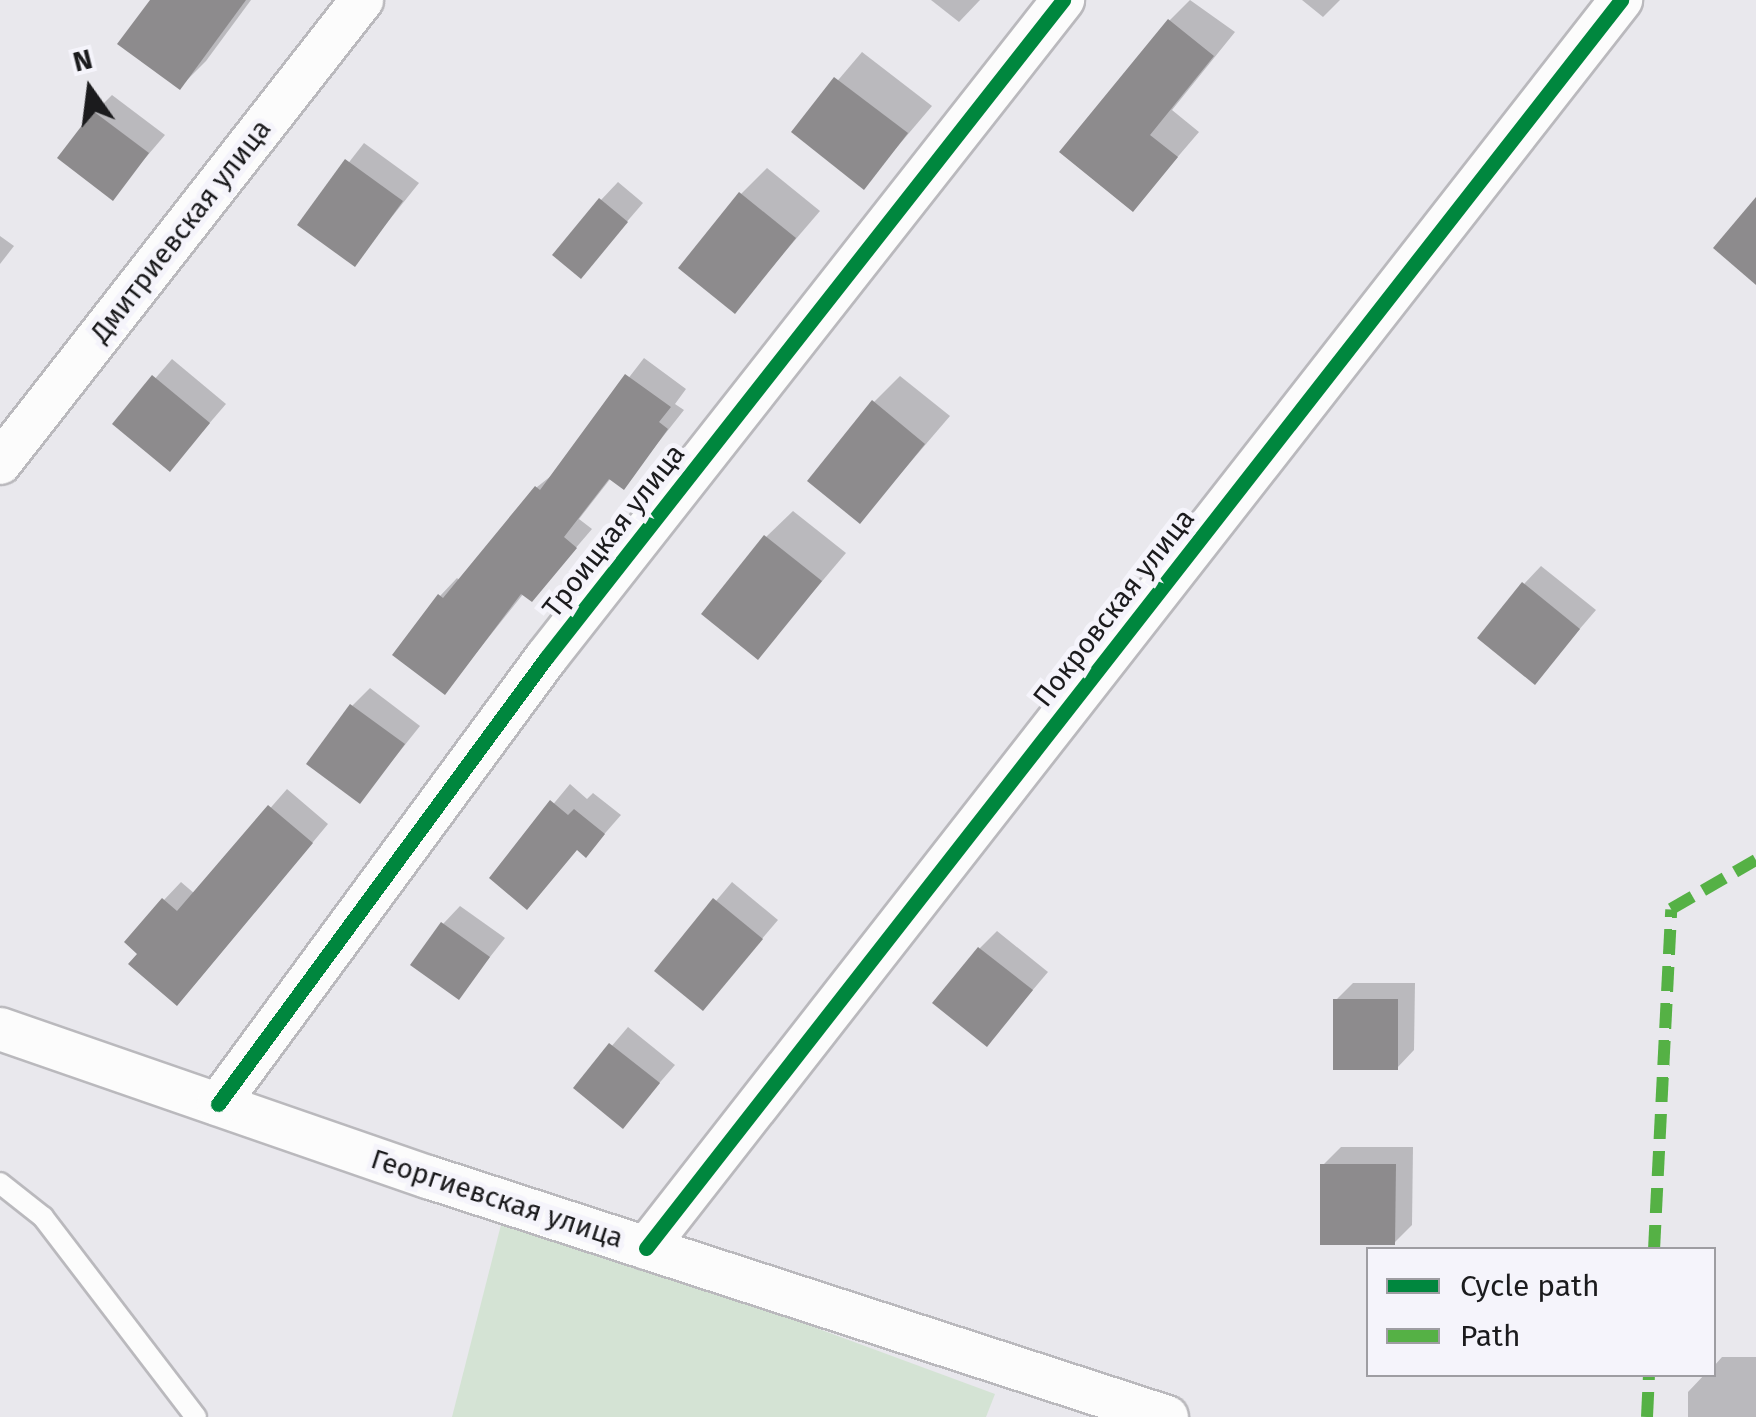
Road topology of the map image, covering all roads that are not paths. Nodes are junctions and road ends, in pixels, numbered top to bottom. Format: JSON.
{"nodes":[{"id":1,"x":362,"y":0,"type":"edge"},
{"id":2,"x":1063,"y":0,"type":"edge"},
{"id":3,"x":1621,"y":0,"type":"edge"},
{"id":4,"x":0,"y":462,"type":"edge"},
{"id":5,"x":0,"y":1029,"type":"edge"},
{"id":6,"x":218,"y":1104,"type":"junction"},
{"id":7,"x":0,"y":1184,"type":"edge"},
{"id":8,"x":646,"y":1248,"type":"junction"},
{"id":9,"x":196,"y":1417,"type":"edge"},
{"id":10,"x":1167,"y":1417,"type":"edge"}],
"edges":[{"from":1,"to":4,"type":"street","name":"Дмитриевская улица"},
{"from":2,"to":6,"type":"street","name":"Троицкая улица"},
{"from":3,"to":8,"type":"street","name":"Покровская улица"},
{"from":5,"to":6,"type":"street","name":"Георгиевская улица"},
{"from":6,"to":8,"type":"street","name":"Георгиевская улица"},
{"from":7,"to":9,"type":"lane"},
{"from":8,"to":10,"type":"street","name":"Георгиевская улица"}]}
